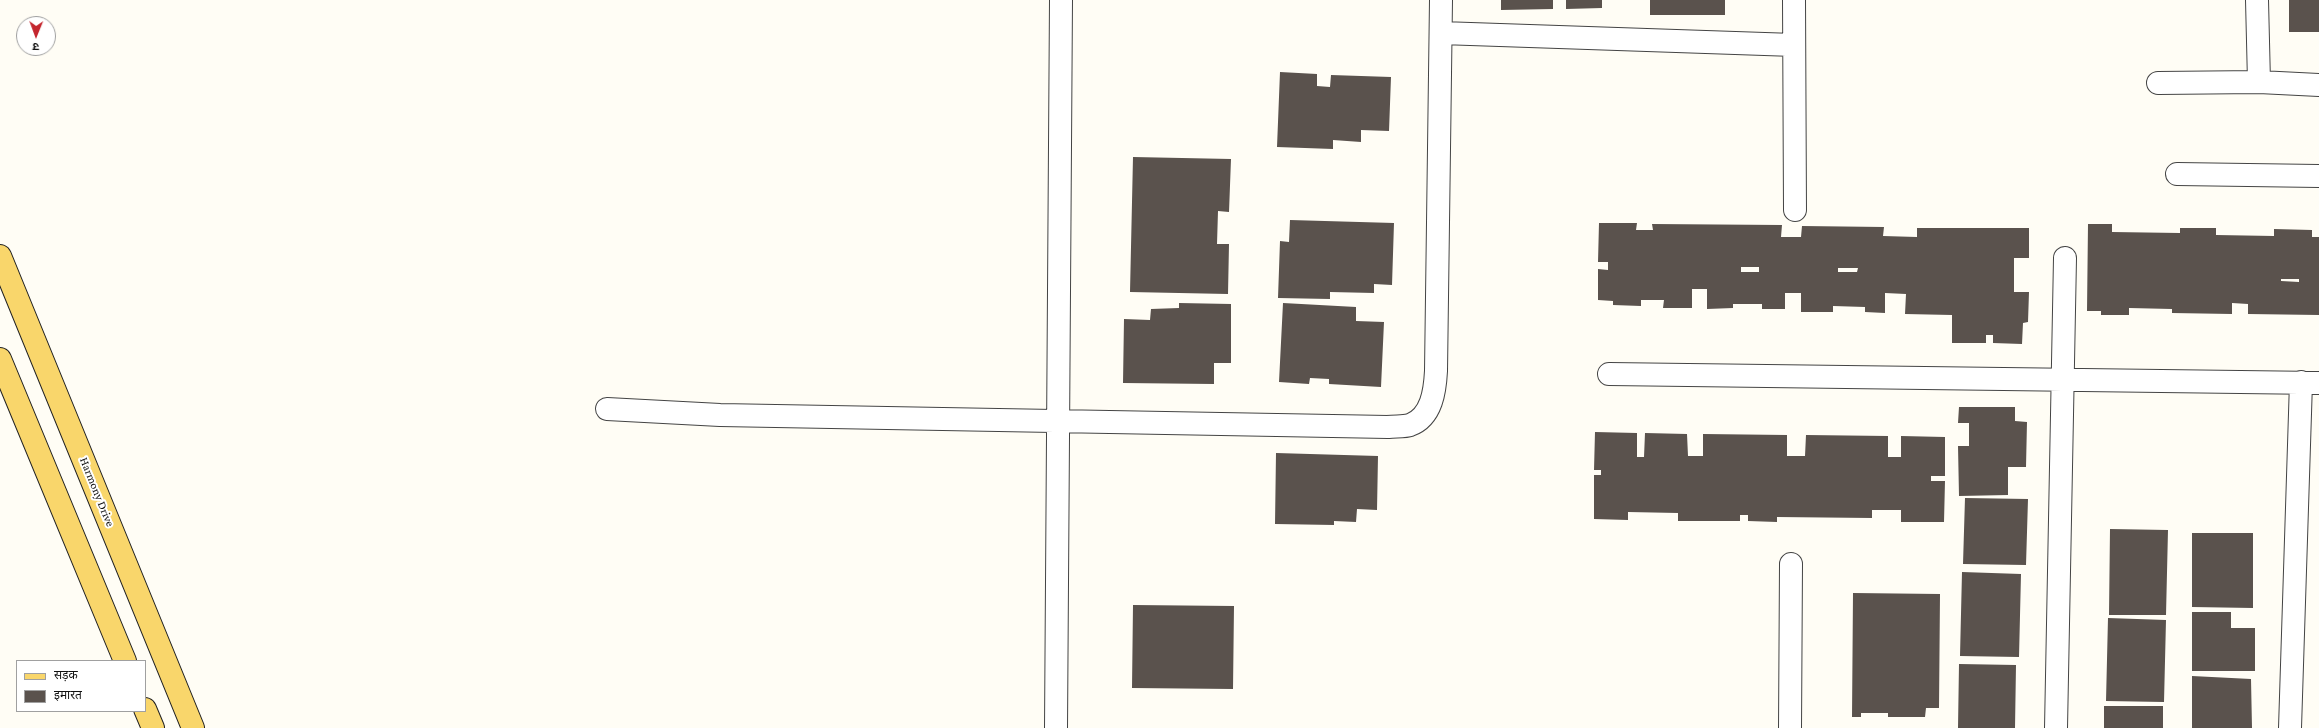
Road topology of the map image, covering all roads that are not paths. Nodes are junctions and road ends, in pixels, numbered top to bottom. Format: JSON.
{"nodes":[{"id":1,"x":1061,"y":0,"type":"edge"},
{"id":2,"x":1441,"y":0,"type":"edge"},
{"id":3,"x":1794,"y":0,"type":"edge"},
{"id":4,"x":2257,"y":0,"type":"edge"},
{"id":5,"x":1441,"y":32,"type":"junction"},
{"id":6,"x":1794,"y":45,"type":"junction"},
{"id":7,"x":2259,"y":82,"type":"junction"},
{"id":8,"x":2158,"y":83,"type":"dead end"},
{"id":9,"x":2319,"y":85,"type":"edge"},
{"id":10,"x":2177,"y":174,"type":"dead end"},
{"id":11,"x":2319,"y":176,"type":"edge"},
{"id":12,"x":1795,"y":210,"type":"dead end"},
{"id":13,"x":0,"y":256,"type":"edge"},
{"id":14,"x":2065,"y":258,"type":"dead end"},
{"id":15,"x":0,"y":359,"type":"edge"},
{"id":16,"x":1609,"y":374,"type":"dead end"},
{"id":17,"x":2063,"y":379,"type":"junction"},
{"id":18,"x":2310,"y":382,"type":"edge"},
{"id":19,"x":607,"y":409,"type":"dead end"},
{"id":20,"x":1058,"y":420,"type":"junction"},
{"id":21,"x":1791,"y":564,"type":"dead end"},
{"id":22,"x":125,"y":660,"type":"edge"},
{"id":23,"x":146,"y":711,"type":"edge"},
{"id":24,"x":153,"y":728,"type":"edge"},
{"id":25,"x":193,"y":728,"type":"edge"},
{"id":26,"x":1056,"y":728,"type":"edge"},
{"id":27,"x":1790,"y":728,"type":"edge"},
{"id":28,"x":2056,"y":728,"type":"edge"},
{"id":29,"x":2290,"y":728,"type":"edge"}],
"edges":[{"from":1,"to":20,"type":"street"},
{"from":2,"to":5,"type":"street"},
{"from":3,"to":6,"type":"street"},
{"from":4,"to":7,"type":"street"},
{"from":5,"to":6,"type":"street"},
{"from":5,"to":20,"type":"street"},
{"from":6,"to":12,"type":"street"},
{"from":7,"to":8,"type":"street"},
{"from":7,"to":9,"type":"street"},
{"from":10,"to":11,"type":"street"},
{"from":13,"to":25,"type":"main road","name":"Harmony Drive"},
{"from":14,"to":17,"type":"street"},
{"from":15,"to":22,"type":"main road"},
{"from":16,"to":17,"type":"street"},
{"from":17,"to":18,"type":"street"},
{"from":17,"to":28,"type":"street"},
{"from":18,"to":29,"type":"street"},
{"from":19,"to":20,"type":"street"},
{"from":20,"to":26,"type":"street"},
{"from":21,"to":27,"type":"street"},
{"from":23,"to":24,"type":"main road"}]}
